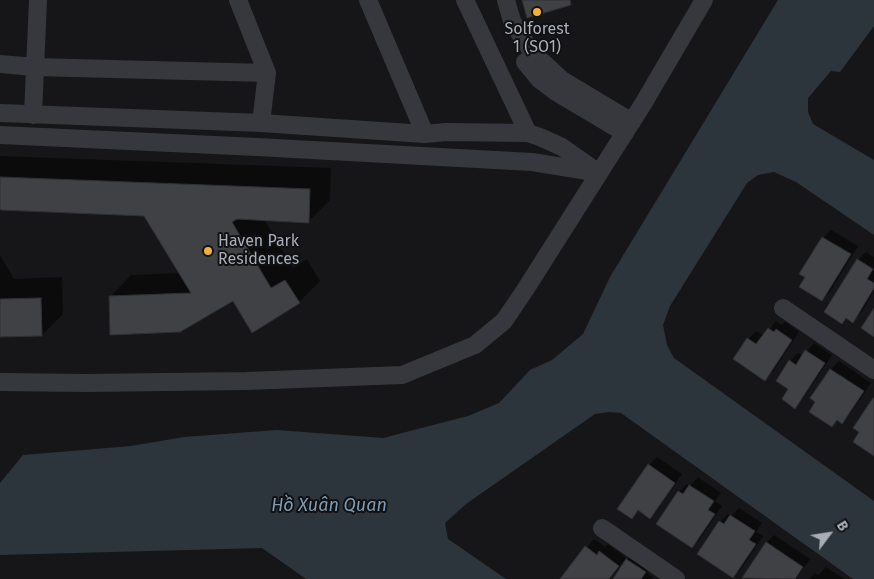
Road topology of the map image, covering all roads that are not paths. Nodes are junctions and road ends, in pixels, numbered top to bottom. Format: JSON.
{"nodes":[{"id":1,"x":38,"y":0,"type":"edge"},
{"id":2,"x":238,"y":0,"type":"edge"},
{"id":3,"x":368,"y":0,"type":"edge"},
{"id":4,"x":465,"y":0,"type":"edge"},
{"id":5,"x":506,"y":0,"type":"edge"},
{"id":6,"x":704,"y":0,"type":"edge"},
{"id":7,"x":525,"y":62,"type":"dead end"},
{"id":8,"x":0,"y":64,"type":"edge"},
{"id":9,"x":35,"y":67,"type":"junction"},
{"id":10,"x":267,"y":73,"type":"junction"},
{"id":11,"x":0,"y":113,"type":"edge"},
{"id":12,"x":33,"y":115,"type":"junction"},
{"id":13,"x":261,"y":123,"type":"junction"},
{"id":14,"x":628,"y":127,"type":"junction"},
{"id":15,"x":528,"y":133,"type":"junction"},
{"id":16,"x":426,"y":134,"type":"junction"},
{"id":17,"x":0,"y":135,"type":"edge"},
{"id":18,"x":600,"y":173,"type":"junction"},
{"id":19,"x":783,"y":308,"type":"dead end"},
{"id":20,"x":874,"y":370,"type":"edge"},
{"id":21,"x":0,"y":382,"type":"edge"},
{"id":22,"x":602,"y":528,"type":"dead end"},
{"id":23,"x":676,"y":579,"type":"edge"}],
"edges":[{"from":1,"to":9,"type":"street"},
{"from":2,"to":10,"type":"street"},
{"from":3,"to":16,"type":"street"},
{"from":4,"to":15,"type":"street"},
{"from":5,"to":14,"type":"street"},
{"from":6,"to":14,"type":"street"},
{"from":7,"to":14,"type":"street"},
{"from":8,"to":9,"type":"street"},
{"from":9,"to":10,"type":"street"},
{"from":9,"to":12,"type":"street"},
{"from":10,"to":13,"type":"street"},
{"from":11,"to":12,"type":"street"},
{"from":12,"to":13,"type":"street"},
{"from":13,"to":16,"type":"street"},
{"from":14,"to":18,"type":"street"},
{"from":15,"to":16,"type":"street"},
{"from":15,"to":18,"type":"street"},
{"from":17,"to":18,"type":"street"},
{"from":18,"to":21,"type":"street"},
{"from":19,"to":20,"type":"street"},
{"from":22,"to":23,"type":"street"}]}
